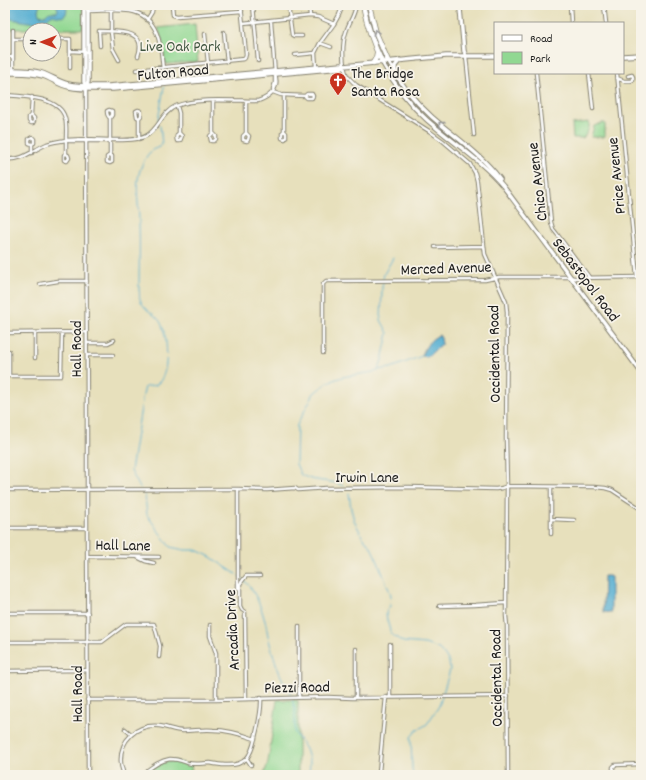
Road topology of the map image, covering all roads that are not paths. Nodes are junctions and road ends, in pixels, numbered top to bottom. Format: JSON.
{"nodes":[{"id":1,"x":84,"y":5,"type":"edge"},
{"id":2,"x":88,"y":5,"type":"edge"},
{"id":3,"x":131,"y":5,"type":"edge"},
{"id":4,"x":153,"y":5,"type":"edge"},
{"id":5,"x":172,"y":5,"type":"edge"},
{"id":6,"x":241,"y":5,"type":"edge"},
{"id":7,"x":253,"y":5,"type":"edge"},
{"id":8,"x":288,"y":5,"type":"edge"},
{"id":9,"x":309,"y":5,"type":"edge"},
{"id":10,"x":343,"y":5,"type":"edge"},
{"id":11,"x":363,"y":5,"type":"edge"},
{"id":12,"x":369,"y":5,"type":"edge"},
{"id":13,"x":460,"y":5,"type":"edge"},
{"id":14,"x":570,"y":5,"type":"edge"},
{"id":15,"x":604,"y":5,"type":"edge"},
{"id":16,"x":356,"y":6,"type":"edge"},
{"id":17,"x":86,"y":11,"type":"junction"},
{"id":18,"x":111,"y":11,"type":"junction"},
{"id":19,"x":130,"y":11,"type":"junction"},
{"id":20,"x":242,"y":11,"type":"junction"},
{"id":21,"x":310,"y":16,"type":"junction"},
{"id":22,"x":290,"y":18,"type":"junction"},
{"id":23,"x":147,"y":20,"type":"junction"},
{"id":24,"x":270,"y":21,"type":"junction"},
{"id":25,"x":254,"y":22,"type":"junction"},
{"id":26,"x":571,"y":22,"type":"edge"},
{"id":27,"x":606,"y":22,"type":"edge"},
{"id":28,"x":243,"y":23,"type":"junction"},
{"id":29,"x":334,"y":24,"type":"junction"},
{"id":30,"x":13,"y":30,"type":"dead end"},
{"id":31,"x":111,"y":32,"type":"junction"},
{"id":32,"x":224,"y":32,"type":"dead end"},
{"id":33,"x":205,"y":34,"type":"dead end"},
{"id":34,"x":302,"y":36,"type":"dead end"},
{"id":35,"x":13,"y":39,"type":"junction"},
{"id":36,"x":22,"y":39,"type":"edge"},
{"id":37,"x":62,"y":39,"type":"edge"},
{"id":38,"x":320,"y":43,"type":"junction"},
{"id":39,"x":100,"y":46,"type":"dead end"},
{"id":40,"x":331,"y":47,"type":"dead end"},
{"id":41,"x":376,"y":48,"type":"junction"},
{"id":42,"x":70,"y":51,"type":"junction"},
{"id":43,"x":86,"y":52,"type":"junction"},
{"id":44,"x":315,"y":54,"type":"junction"},
{"id":45,"x":295,"y":55,"type":"dead end"},
{"id":46,"x":641,"y":55,"type":"edge"},
{"id":47,"x":138,"y":56,"type":"dead end"},
{"id":48,"x":466,"y":56,"type":"junction"},
{"id":49,"x":494,"y":56,"type":"edge"},
{"id":50,"x":624,"y":56,"type":"edge"},
{"id":51,"x":5,"y":57,"type":"edge"},
{"id":52,"x":13,"y":57,"type":"junction"},
{"id":53,"x":119,"y":60,"type":"dead end"},
{"id":54,"x":258,"y":60,"type":"dead end"},
{"id":55,"x":400,"y":60,"type":"junction"},
{"id":56,"x":227,"y":62,"type":"junction"},
{"id":57,"x":382,"y":62,"type":"junction"},
{"id":58,"x":388,"y":62,"type":"junction"},
{"id":59,"x":208,"y":63,"type":"junction"},
{"id":60,"x":373,"y":63,"type":"junction"},
{"id":61,"x":344,"y":66,"type":"junction"},
{"id":62,"x":162,"y":67,"type":"junction"},
{"id":63,"x":70,"y":68,"type":"dead end"},
{"id":64,"x":316,"y":68,"type":"junction"},
{"id":65,"x":136,"y":70,"type":"dead end"},
{"id":66,"x":5,"y":72,"type":"edge"},
{"id":67,"x":13,"y":72,"type":"junction"},
{"id":68,"x":275,"y":73,"type":"junction"},
{"id":69,"x":536,"y":74,"type":"edge"},
{"id":70,"x":589,"y":74,"type":"edge"},
{"id":71,"x":628,"y":76,"type":"dead end"},
{"id":72,"x":617,"y":77,"type":"joint"},
{"id":73,"x":164,"y":83,"type":"junction"},
{"id":74,"x":86,"y":87,"type":"junction"},
{"id":75,"x":405,"y":88,"type":"junction"},
{"id":76,"x":273,"y":92,"type":"junction"},
{"id":77,"x":5,"y":95,"type":"edge"},
{"id":78,"x":284,"y":96,"type":"junction"},
{"id":79,"x":305,"y":96,"type":"dead end"},
{"id":80,"x":32,"y":98,"type":"junction"},
{"id":81,"x":213,"y":101,"type":"junction"},
{"id":82,"x":246,"y":101,"type":"junction"},
{"id":83,"x":177,"y":106,"type":"junction"},
{"id":84,"x":593,"y":110,"type":"dead end"},
{"id":85,"x":31,"y":116,"type":"dead end"},
{"id":86,"x":110,"y":118,"type":"dead end"},
{"id":87,"x":139,"y":118,"type":"dead end"},
{"id":88,"x":284,"y":131,"type":"dead end"},
{"id":89,"x":179,"y":133,"type":"dead end"},
{"id":90,"x":213,"y":133,"type":"dead end"},
{"id":91,"x":246,"y":133,"type":"dead end"},
{"id":92,"x":474,"y":135,"type":"dead end"},
{"id":93,"x":139,"y":139,"type":"junction"},
{"id":94,"x":66,"y":140,"type":"junction"},
{"id":95,"x":86,"y":140,"type":"junction"},
{"id":96,"x":110,"y":140,"type":"junction"},
{"id":97,"x":32,"y":144,"type":"dead end"},
{"id":98,"x":32,"y":153,"type":"junction"},
{"id":99,"x":66,"y":154,"type":"dead end"},
{"id":100,"x":110,"y":155,"type":"dead end"},
{"id":101,"x":5,"y":159,"type":"edge"},
{"id":102,"x":514,"y":200,"type":"junction"},
{"id":103,"x":484,"y":246,"type":"junction"},
{"id":104,"x":435,"y":247,"type":"dead end"},
{"id":105,"x":571,"y":277,"type":"junction"},
{"id":106,"x":589,"y":277,"type":"junction"},
{"id":107,"x":637,"y":277,"type":"junction"},
{"id":108,"x":641,"y":277,"type":"edge"},
{"id":109,"x":495,"y":278,"type":"junction"},
{"id":110,"x":87,"y":281,"type":"junction"},
{"id":111,"x":40,"y":284,"type":"dead end"},
{"id":112,"x":87,"y":332,"type":"junction"},
{"id":113,"x":5,"y":333,"type":"edge"},
{"id":114,"x":35,"y":333,"type":"junction"},
{"id":115,"x":62,"y":333,"type":"junction"},
{"id":116,"x":114,"y":340,"type":"dead end"},
{"id":117,"x":87,"y":343,"type":"junction"},
{"id":118,"x":9,"y":351,"type":"dead end"},
{"id":119,"x":323,"y":354,"type":"dead end"},
{"id":120,"x":87,"y":355,"type":"junction"},
{"id":121,"x":113,"y":355,"type":"dead end"},
{"id":122,"x":35,"y":358,"type":"dead end"},
{"id":123,"x":641,"y":372,"type":"edge"},
{"id":124,"x":5,"y":376,"type":"edge"},
{"id":125,"x":9,"y":376,"type":"junction"},
{"id":126,"x":507,"y":486,"type":"junction"},
{"id":127,"x":551,"y":487,"type":"junction"},
{"id":128,"x":238,"y":488,"type":"junction"},
{"id":129,"x":5,"y":490,"type":"edge"},
{"id":130,"x":88,"y":490,"type":"junction"},
{"id":131,"x":641,"y":508,"type":"edge"},
{"id":132,"x":551,"y":519,"type":"junction"},
{"id":133,"x":574,"y":520,"type":"dead end"},
{"id":134,"x":5,"y":528,"type":"edge"},
{"id":135,"x":87,"y":528,"type":"junction"},
{"id":136,"x":551,"y":534,"type":"dead end"},
{"id":137,"x":87,"y":556,"type":"junction"},
{"id":138,"x":135,"y":556,"type":"junction"},
{"id":139,"x":159,"y":556,"type":"dead end"},
{"id":140,"x":154,"y":563,"type":"dead end"},
{"id":141,"x":260,"y":576,"type":"dead end"},
{"id":142,"x":238,"y":592,"type":"dead end"},
{"id":143,"x":506,"y":603,"type":"junction"},
{"id":144,"x":438,"y":606,"type":"dead end"},
{"id":145,"x":5,"y":613,"type":"edge"},
{"id":146,"x":88,"y":613,"type":"junction"},
{"id":147,"x":210,"y":625,"type":"dead end"},
{"id":148,"x":299,"y":626,"type":"dead end"},
{"id":149,"x":5,"y":642,"type":"edge"},
{"id":150,"x":88,"y":642,"type":"junction"},
{"id":151,"x":390,"y":644,"type":"dead end"},
{"id":152,"x":356,"y":649,"type":"dead end"},
{"id":153,"x":159,"y":657,"type":"dead end"},
{"id":154,"x":88,"y":670,"type":"junction"},
{"id":155,"x":5,"y":671,"type":"edge"},
{"id":156,"x":508,"y":696,"type":"junction"},
{"id":157,"x":299,"y":697,"type":"junction"},
{"id":158,"x":386,"y":697,"type":"junction"},
{"id":159,"x":390,"y":697,"type":"junction"},
{"id":160,"x":261,"y":698,"type":"junction"},
{"id":161,"x":356,"y":698,"type":"junction"},
{"id":162,"x":246,"y":699,"type":"junction"},
{"id":163,"x":88,"y":700,"type":"junction"},
{"id":164,"x":216,"y":700,"type":"junction"},
{"id":165,"x":125,"y":728,"type":"dead end"},
{"id":166,"x":131,"y":734,"type":"junction"},
{"id":167,"x":255,"y":739,"type":"junction"},
{"id":168,"x":247,"y":759,"type":"junction"},
{"id":169,"x":641,"y":764,"type":"edge"},
{"id":170,"x":251,"y":765,"type":"dead end"},
{"id":171,"x":147,"y":770,"type":"junction"},
{"id":172,"x":379,"y":772,"type":"dead end"},
{"id":173,"x":88,"y":775,"type":"edge"},
{"id":174,"x":124,"y":775,"type":"edge"},
{"id":175,"x":141,"y":775,"type":"edge"},
{"id":176,"x":150,"y":775,"type":"edge"},
{"id":177,"x":508,"y":775,"type":"edge"},
{"id":178,"x":613,"y":775,"type":"edge"}],
"edges":[{"from":1,"to":17,"type":"main road"},
{"from":2,"to":17,"type":"main road"},
{"from":3,"to":19,"type":"street"},
{"from":4,"to":23,"type":"street"},
{"from":5,"to":20,"type":"street"},
{"from":6,"to":20,"type":"street"},
{"from":7,"to":25,"type":"street"},
{"from":8,"to":22,"type":"street"},
{"from":9,"to":21,"type":"street"},
{"from":10,"to":16,"type":"street"},
{"from":10,"to":29,"type":"street"},
{"from":11,"to":41,"type":"highway"},
{"from":58,"to":12,"type":"highway","one_way":true},
{"from":13,"to":48,"type":"main road"},
{"from":14,"to":26,"type":"street"},
{"from":15,"to":27,"type":"street"},
{"from":16,"to":61,"type":"street","name":"Occidental Road"},
{"from":17,"to":18,"type":"street"},
{"from":17,"to":43,"type":"main road"},
{"from":18,"to":19,"type":"street"},
{"from":18,"to":31,"type":"street"},
{"from":19,"to":23,"type":"street"},
{"from":20,"to":28,"type":"street"},
{"from":21,"to":22,"type":"street"},
{"from":21,"to":29,"type":"street"},
{"from":22,"to":24,"type":"street"},
{"from":22,"to":34,"type":"street"},
{"from":23,"to":62,"type":"street"},
{"from":24,"to":25,"type":"street"},
{"from":24,"to":68,"type":"street"},
{"from":25,"to":28,"type":"street"},
{"from":25,"to":54,"type":"street"},
{"from":28,"to":56,"type":"street"},
{"from":29,"to":38,"type":"street"},
{"from":30,"to":35,"type":"street"},
{"from":31,"to":39,"type":"street"},
{"from":31,"to":47,"type":"street"},
{"from":31,"to":53,"type":"street"},
{"from":32,"to":56,"type":"street"},
{"from":33,"to":59,"type":"street"},
{"from":35,"to":36,"type":"street"},
{"from":35,"to":52,"type":"street"},
{"from":37,"to":42,"type":"street"},
{"from":38,"to":40,"type":"street"},
{"from":38,"to":44,"type":"street"},
{"from":41,"to":57,"type":"highway"},
{"from":41,"to":60,"type":"highway"},
{"from":42,"to":43,"type":"street"},
{"from":42,"to":63,"type":"street"},
{"from":43,"to":74,"type":"main road"},
{"from":44,"to":45,"type":"street"},
{"from":44,"to":64,"type":"street"},
{"from":46,"to":50,"type":"main road"},
{"from":48,"to":49,"type":"main road","name":"Fulton Road"},
{"from":48,"to":55,"type":"main road","name":"Fulton Road"},
{"from":48,"to":92,"type":"street"},
{"from":51,"to":52,"type":"street"},
{"from":52,"to":67,"type":"street"},
{"from":55,"to":58,"type":"main road","name":"Fulton Road"},
{"from":55,"to":75,"type":"main road"},
{"from":56,"to":59,"type":"street"},
{"from":57,"to":58,"type":"main road","name":"Fulton Road"},
{"from":57,"to":60,"type":"main road","name":"Fulton Road"},
{"from":57,"to":102,"type":"main road","name":"Sebastopol Road"},
{"from":58,"to":75,"type":"main road","name":"Sebastopol Road"},
{"from":59,"to":62,"type":"street"},
{"from":60,"to":61,"type":"main road","name":"Fulton Road"},
{"from":61,"to":64,"type":"main road","name":"Fulton Road"},
{"from":61,"to":68,"type":"main road","name":"Fulton Road"},
{"from":61,"to":103,"type":"street","name":"Occidental Road"},
{"from":62,"to":65,"type":"street"},
{"from":62,"to":73,"type":"street"},
{"from":64,"to":68,"type":"main road","name":"Fulton Road"},
{"from":66,"to":67,"type":"main road","name":"Fulton Road"},
{"from":67,"to":74,"type":"main road","name":"Fulton Road"},
{"from":68,"to":73,"type":"main road","name":"Fulton Road"},
{"from":68,"to":76,"type":"street"},
{"from":69,"to":106,"type":"street","name":"Chico Avenue"},
{"from":70,"to":84,"type":"street"},
{"from":71,"to":72,"type":"street"},
{"from":72,"to":107,"type":"street","name":"Price Avenue"},
{"from":73,"to":74,"type":"main road","name":"Fulton Road"},
{"from":74,"to":95,"type":"street","name":"Hall Road"},
{"from":102,"to":75,"type":"main road","name":"Sebastopol Road","one_way":true},
{"from":76,"to":78,"type":"street"},
{"from":76,"to":82,"type":"street"},
{"from":77,"to":80,"type":"street"},
{"from":78,"to":79,"type":"street"},
{"from":78,"to":88,"type":"street"},
{"from":80,"to":85,"type":"street"},
{"from":80,"to":94,"type":"street"},
{"from":81,"to":82,"type":"street"},
{"from":81,"to":83,"type":"street"},
{"from":81,"to":90,"type":"street"},
{"from":82,"to":91,"type":"street"},
{"from":83,"to":89,"type":"street"},
{"from":83,"to":93,"type":"street"},
{"from":86,"to":96,"type":"street"},
{"from":87,"to":93,"type":"street"},
{"from":93,"to":96,"type":"street"},
{"from":94,"to":95,"type":"street"},
{"from":94,"to":98,"type":"street"},
{"from":94,"to":99,"type":"street"},
{"from":95,"to":96,"type":"street"},
{"from":95,"to":110,"type":"street","name":"Hall Road"},
{"from":96,"to":100,"type":"street"},
{"from":97,"to":98,"type":"street"},
{"from":98,"to":101,"type":"street"},
{"from":102,"to":105,"type":"main road","name":"Sebastopol Road"},
{"from":103,"to":104,"type":"street"},
{"from":103,"to":109,"type":"street","name":"Occidental Road"},
{"from":105,"to":106,"type":"street","name":"Merced Avenue"},
{"from":105,"to":109,"type":"street","name":"Merced Avenue"},
{"from":105,"to":123,"type":"main road","name":"Sebastopol Road"},
{"from":106,"to":107,"type":"street","name":"Merced Avenue"},
{"from":107,"to":108,"type":"street","name":"Merced Avenue"},
{"from":109,"to":119,"type":"street","name":"Merced Avenue"},
{"from":109,"to":126,"type":"street","name":"Occidental Road"},
{"from":110,"to":111,"type":"street"},
{"from":110,"to":112,"type":"street","name":"Hall Road"},
{"from":112,"to":115,"type":"street"},
{"from":112,"to":117,"type":"street","name":"Hall Road"},
{"from":113,"to":114,"type":"street"},
{"from":114,"to":115,"type":"street"},
{"from":114,"to":122,"type":"street"},
{"from":115,"to":125,"type":"street"},
{"from":116,"to":117,"type":"street"},
{"from":117,"to":120,"type":"street","name":"Hall Road"},
{"from":118,"to":125,"type":"street"},
{"from":120,"to":121,"type":"street"},
{"from":120,"to":130,"type":"street","name":"Hall Road"},
{"from":124,"to":125,"type":"street"},
{"from":126,"to":127,"type":"street","name":"Irwin Lane"},
{"from":126,"to":128,"type":"street","name":"Irwin Lane"},
{"from":126,"to":143,"type":"street","name":"Occidental Road"},
{"from":127,"to":131,"type":"street","name":"Irwin Lane"},
{"from":127,"to":132,"type":"street"},
{"from":128,"to":130,"type":"street","name":"Irwin Lane"},
{"from":128,"to":142,"type":"street"},
{"from":129,"to":130,"type":"street","name":"Irwin Lane"},
{"from":130,"to":135,"type":"street","name":"Hall Road"},
{"from":132,"to":133,"type":"street"},
{"from":132,"to":136,"type":"street"},
{"from":134,"to":135,"type":"street"},
{"from":135,"to":137,"type":"street","name":"Hall Road"},
{"from":137,"to":138,"type":"street","name":"Hall Lane"},
{"from":137,"to":146,"type":"street","name":"Hall Road"},
{"from":138,"to":139,"type":"street","name":"Hall Lane"},
{"from":138,"to":140,"type":"street"},
{"from":141,"to":162,"type":"street","name":"Arcadia Drive"},
{"from":143,"to":144,"type":"street"},
{"from":143,"to":156,"type":"street","name":"Occidental Road"},
{"from":145,"to":146,"type":"street"},
{"from":146,"to":150,"type":"street","name":"Hall Road"},
{"from":147,"to":164,"type":"street"},
{"from":148,"to":157,"type":"street"},
{"from":149,"to":150,"type":"street"},
{"from":150,"to":153,"type":"street"},
{"from":150,"to":154,"type":"street","name":"Hall Road"},
{"from":151,"to":159,"type":"street"},
{"from":152,"to":161,"type":"street"},
{"from":154,"to":155,"type":"street"},
{"from":154,"to":163,"type":"street","name":"Hall Road"},
{"from":156,"to":159,"type":"street","name":"Piezzi Road"},
{"from":156,"to":177,"type":"street","name":"Occidental Road"},
{"from":157,"to":160,"type":"street","name":"Piezzi Road"},
{"from":157,"to":161,"type":"street","name":"Piezzi Road"},
{"from":158,"to":159,"type":"street","name":"Piezzi Road"},
{"from":158,"to":161,"type":"street","name":"Piezzi Road"},
{"from":158,"to":172,"type":"street"},
{"from":160,"to":162,"type":"street","name":"Piezzi Road"},
{"from":160,"to":167,"type":"street"},
{"from":162,"to":164,"type":"street","name":"Piezzi Road"},
{"from":163,"to":164,"type":"street","name":"Piezzi Road"},
{"from":163,"to":173,"type":"street","name":"Hall Road"},
{"from":165,"to":166,"type":"street"},
{"from":166,"to":167,"type":"street"},
{"from":166,"to":174,"type":"street"},
{"from":167,"to":168,"type":"street"},
{"from":168,"to":170,"type":"street"},
{"from":168,"to":171,"type":"street"},
{"from":169,"to":178,"type":"street"},
{"from":171,"to":175,"type":"street"},
{"from":171,"to":176,"type":"street"}]}
